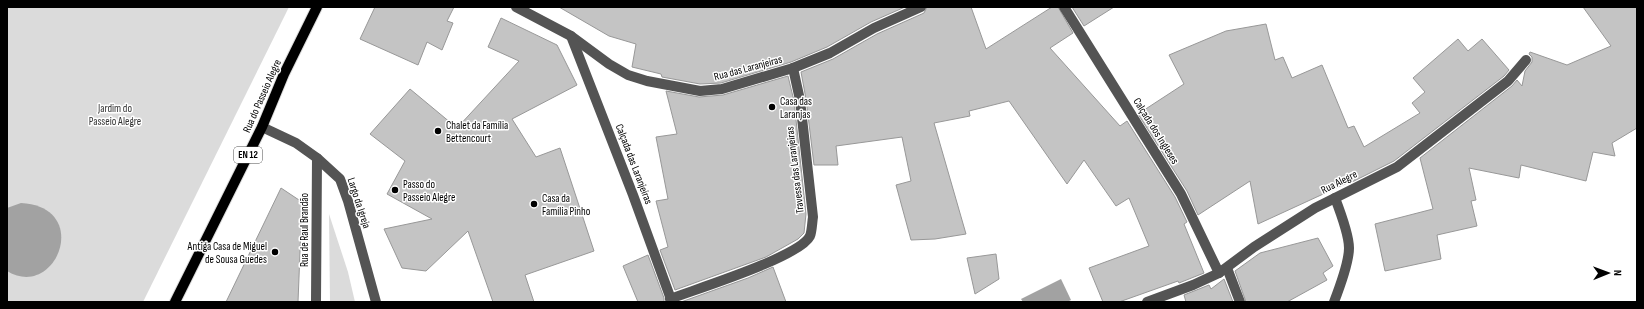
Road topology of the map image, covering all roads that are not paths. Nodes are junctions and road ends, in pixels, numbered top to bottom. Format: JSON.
{"nodes":[{"id":1,"x":317,"y":7,"type":"edge"},
{"id":2,"x":516,"y":7,"type":"edge"},
{"id":3,"x":921,"y":7,"type":"edge"},
{"id":4,"x":1064,"y":7,"type":"edge"},
{"id":5,"x":571,"y":36,"type":"junction"},
{"id":6,"x":1526,"y":60,"type":"dead end"},
{"id":7,"x":793,"y":68,"type":"junction"},
{"id":8,"x":262,"y":127,"type":"junction"},
{"id":9,"x":317,"y":158,"type":"junction"},
{"id":10,"x":1335,"y":198,"type":"junction"},
{"id":11,"x":1223,"y":270,"type":"junction"},
{"id":12,"x":671,"y":300,"type":"edge"},
{"id":13,"x":175,"y":302,"type":"edge"},
{"id":14,"x":316,"y":302,"type":"edge"},
{"id":15,"x":376,"y":302,"type":"edge"},
{"id":16,"x":1147,"y":302,"type":"edge"},
{"id":17,"x":1240,"y":302,"type":"edge"},
{"id":18,"x":1334,"y":302,"type":"edge"}],
"edges":[{"from":1,"to":8,"type":"main road","name":"Rua do Passeio Alegre","number":"EN 12"},
{"from":2,"to":5,"type":"street","name":"Rua das Laranjeiras"},
{"from":3,"to":7,"type":"street","name":"Rua das Laranjeiras"},
{"from":4,"to":11,"type":"street","name":"Calçada dos Ingleses"},
{"from":5,"to":7,"type":"street","name":"Rua das Laranjeiras"},
{"from":5,"to":12,"type":"street","name":"Calçada das Laranjeiras"},
{"from":6,"to":10,"type":"street","name":"Rua Alegre"},
{"from":7,"to":12,"type":"street","name":"Travessa das Laranjeiras"},
{"from":8,"to":9,"type":"street","name":"Largo da Igreja"},
{"from":8,"to":13,"type":"main road","name":"Rua do Passeio Alegre","number":"EN 12"},
{"from":9,"to":14,"type":"street","name":"Rua de Raul Brandão"},
{"from":9,"to":15,"type":"street","name":"Largo da Igreja"},
{"from":10,"to":11,"type":"street","name":"Rua Alegre"},
{"from":10,"to":18,"type":"street"},
{"from":11,"to":16,"type":"street","name":"Rua Alegre"},
{"from":11,"to":17,"type":"street","name":"Calçada dos Ingleses"}]}
